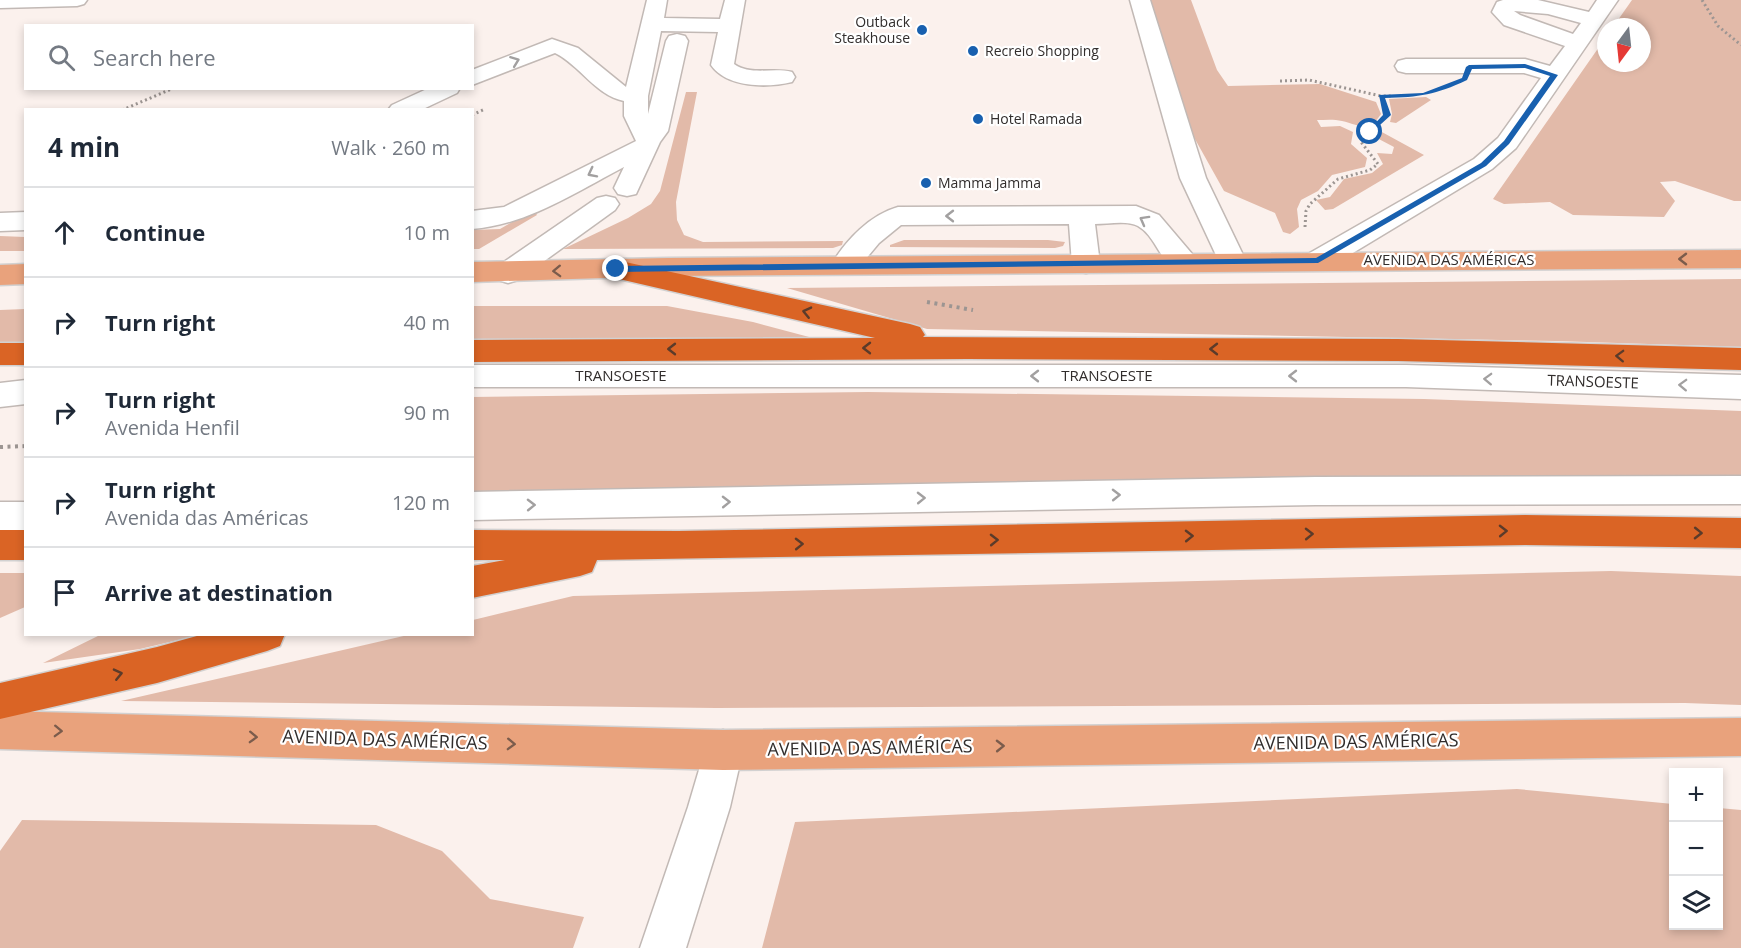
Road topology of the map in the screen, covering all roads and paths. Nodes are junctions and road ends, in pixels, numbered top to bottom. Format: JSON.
{"nodes":[{"id":1,"x":77,"y":0,"type":"edge"},
{"id":2,"x":657,"y":0,"type":"edge"},
{"id":3,"x":735,"y":0,"type":"edge"},
{"id":4,"x":1140,"y":0,"type":"edge"},
{"id":5,"x":1608,"y":0,"type":"edge"},
{"id":6,"x":1702,"y":0,"type":"edge"},
{"id":7,"x":0,"y":2,"type":"edge"},
{"id":8,"x":1593,"y":20,"type":"junction"},
{"id":9,"x":652,"y":24,"type":"junction"},
{"id":10,"x":729,"y":26,"type":"junction"},
{"id":11,"x":677,"y":41,"type":"dead end"},
{"id":12,"x":1578,"y":43,"type":"junction"},
{"id":13,"x":1741,"y":45,"type":"edge"},
{"id":14,"x":1406,"y":66,"type":"dead end"},
{"id":15,"x":1554,"y":75,"type":"junction"},
{"id":16,"x":474,"y":77,"type":"edge"},
{"id":17,"x":783,"y":77,"type":"dead end"},
{"id":18,"x":1280,"y":81,"type":"dead end"},
{"id":19,"x":169,"y":90,"type":"edge"},
{"id":20,"x":445,"y":90,"type":"edge"},
{"id":21,"x":636,"y":96,"type":"junction"},
{"id":22,"x":1381,"y":96,"type":"junction"},
{"id":23,"x":1393,"y":96,"type":"dead end"},
{"id":24,"x":127,"y":108,"type":"edge"},
{"id":25,"x":404,"y":108,"type":"edge"},
{"id":26,"x":646,"y":144,"type":"junction"},
{"id":27,"x":533,"y":202,"type":"junction"},
{"id":28,"x":1081,"y":215,"type":"junction"},
{"id":29,"x":474,"y":219,"type":"edge"},
{"id":30,"x":585,"y":220,"type":"junction"},
{"id":31,"x":24,"y":221,"type":"edge"},
{"id":32,"x":0,"y":222,"type":"edge"},
{"id":33,"x":1305,"y":230,"type":"dead end"},
{"id":34,"x":1741,"y":259,"type":"edge"},
{"id":35,"x":1232,"y":261,"type":"junction"},
{"id":36,"x":1318,"y":261,"type":"junction"},
{"id":37,"x":1183,"y":262,"type":"junction"},
{"id":38,"x":1086,"y":264,"type":"junction"},
{"id":39,"x":845,"y":265,"type":"junction"},
{"id":40,"x":616,"y":269,"type":"junction"},
{"id":41,"x":474,"y":273,"type":"edge"},
{"id":42,"x":508,"y":273,"type":"junction"},
{"id":43,"x":24,"y":274,"type":"edge"},
{"id":44,"x":0,"y":275,"type":"edge"},
{"id":45,"x":967,"y":348,"type":"junction"},
{"id":46,"x":474,"y":351,"type":"edge"},
{"id":47,"x":0,"y":354,"type":"edge"},
{"id":48,"x":24,"y":354,"type":"edge"},
{"id":49,"x":1741,"y":359,"type":"edge"},
{"id":50,"x":474,"y":376,"type":"edge"},
{"id":51,"x":0,"y":378,"type":"edge"},
{"id":52,"x":24,"y":378,"type":"edge"},
{"id":53,"x":1741,"y":387,"type":"edge"},
{"id":54,"x":24,"y":392,"type":"edge"},
{"id":55,"x":0,"y":395,"type":"edge"},
{"id":56,"x":24,"y":446,"type":"edge"},
{"id":57,"x":0,"y":447,"type":"edge"},
{"id":58,"x":1741,"y":490,"type":"edge"},
{"id":59,"x":474,"y":506,"type":"edge"},
{"id":60,"x":1741,"y":533,"type":"edge"},
{"id":61,"x":474,"y":545,"type":"edge"},
{"id":62,"x":678,"y":546,"type":"junction"},
{"id":63,"x":474,"y":582,"type":"edge"},
{"id":64,"x":260,"y":636,"type":"edge"},
{"id":65,"x":0,"y":701,"type":"edge"},
{"id":66,"x":0,"y":729,"type":"edge"},
{"id":67,"x":1741,"y":737,"type":"edge"},
{"id":68,"x":723,"y":750,"type":"junction"},
{"id":69,"x":663,"y":948,"type":"edge"}],
"edges":[{"from":1,"to":7,"type":"street"},
{"from":2,"to":9,"type":"street"},
{"from":3,"to":10,"type":"street"},
{"from":4,"to":35,"type":"street"},
{"from":5,"to":8,"type":"street"},
{"from":6,"to":13,"type":"path"},
{"from":8,"to":12,"type":"street"},
{"from":8,"to":12,"type":"street"},
{"from":9,"to":10,"type":"street"},
{"from":9,"to":21,"type":"street"},
{"from":10,"to":17,"type":"street"},
{"from":11,"to":26,"type":"street"},
{"from":12,"to":15,"type":"street"},
{"from":14,"to":15,"type":"street"},
{"from":15,"to":36,"type":"street"},
{"from":16,"to":21,"type":"street","one_way":true},
{"from":18,"to":22,"type":"path"},
{"from":19,"to":24,"type":"path"},
{"from":20,"to":25,"type":"street"},
{"from":21,"to":26,"type":"street"},
{"from":22,"to":23,"type":"path"},
{"from":22,"to":33,"type":"path"},
{"from":26,"to":27,"type":"street","one_way":true},
{"from":26,"to":30,"type":"street"},
{"from":27,"to":29,"type":"street"},
{"from":27,"to":30,"type":"street"},
{"from":37,"to":28,"type":"street","one_way":true},
{"from":28,"to":38,"type":"street"},
{"from":28,"to":39,"type":"street","one_way":true},
{"from":30,"to":42,"type":"street"},
{"from":31,"to":32,"type":"street"},
{"from":34,"to":36,"type":"main road","name":"AVENIDA DAS AMÉRICAS","one_way":true},
{"from":35,"to":36,"type":"main road","name":"AVENIDA DAS AMÉRICAS"},
{"from":35,"to":37,"type":"main road","name":"AVENIDA DAS AMÉRICAS"},
{"from":37,"to":38,"type":"main road","name":"AVENIDA DAS AMÉRICAS"},
{"from":38,"to":39,"type":"main road","name":"AVENIDA DAS AMÉRICAS"},
{"from":39,"to":40,"type":"main road","name":"AVENIDA DAS AMÉRICAS"},
{"from":40,"to":42,"type":"main road","name":"AVENIDA DAS AMÉRICAS","one_way":true},
{"from":45,"to":40,"type":"highway","one_way":true},
{"from":41,"to":42,"type":"main road","name":"AVENIDA DAS AMÉRICAS"},
{"from":43,"to":44,"type":"main road"},
{"from":45,"to":46,"type":"highway","one_way":true},
{"from":49,"to":45,"type":"highway","one_way":true},
{"from":47,"to":48,"type":"highway"},
{"from":53,"to":50,"type":"street","name":"TRANSOESTE","one_way":true},
{"from":51,"to":52,"type":"street"},
{"from":54,"to":55,"type":"street"},
{"from":56,"to":57,"type":"path"},
{"from":59,"to":58,"type":"street","one_way":true},
{"from":62,"to":60,"type":"highway","one_way":true},
{"from":61,"to":62,"type":"highway"},
{"from":62,"to":63,"type":"highway"},
{"from":65,"to":64,"type":"highway","one_way":true},
{"from":66,"to":68,"type":"main road","name":"AVENIDA DAS AMÉRICAS","one_way":true},
{"from":68,"to":67,"type":"main road","name":"AVENIDA DAS AMÉRICAS","one_way":true},
{"from":68,"to":69,"type":"street"}]}
